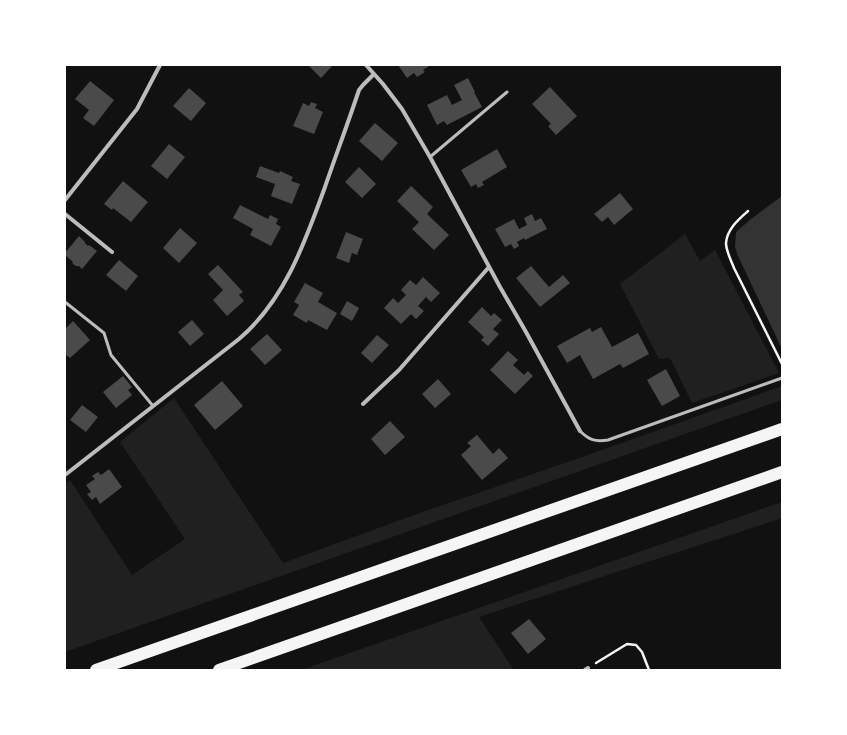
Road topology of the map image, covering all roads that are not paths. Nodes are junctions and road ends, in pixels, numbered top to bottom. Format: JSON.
{"nodes":[{"id":1,"x":160,"y":65,"type":"edge"},
{"id":2,"x":366,"y":65,"type":"edge"},
{"id":3,"x":374,"y":74,"type":"junction"},
{"id":4,"x":507,"y":92,"type":"dead end"},
{"id":5,"x":430,"y":157,"type":"junction"},
{"id":6,"x":65,"y":200,"type":"edge"},
{"id":7,"x":65,"y":214,"type":"edge"},
{"id":8,"x":112,"y":252,"type":"dead end"},
{"id":9,"x":489,"y":267,"type":"junction"},
{"id":10,"x":65,"y":302,"type":"edge"},
{"id":11,"x":782,"y":378,"type":"edge"},
{"id":12,"x":364,"y":404,"type":"dead end"},
{"id":13,"x":153,"y":406,"type":"junction"},
{"id":14,"x":782,"y":429,"type":"edge"},
{"id":15,"x":580,"y":431,"type":"joint"},
{"id":16,"x":782,"y":472,"type":"edge"},
{"id":17,"x":65,"y":475,"type":"edge"},
{"id":18,"x":96,"y":670,"type":"edge"},
{"id":19,"x":219,"y":670,"type":"edge"}],
"edges":[{"from":1,"to":6,"type":"street"},
{"from":2,"to":3,"type":"street"},
{"from":3,"to":5,"type":"street"},
{"from":3,"to":13,"type":"street"},
{"from":4,"to":5,"type":"lane"},
{"from":5,"to":9,"type":"street"},
{"from":7,"to":8,"type":"street"},
{"from":9,"to":12,"type":"street"},
{"from":9,"to":15,"type":"street"},
{"from":10,"to":13,"type":"lane"},
{"from":11,"to":15,"type":"lane"},
{"from":13,"to":17,"type":"street"},
{"from":14,"to":18,"type":"highway"},
{"from":16,"to":19,"type":"highway"}]}
